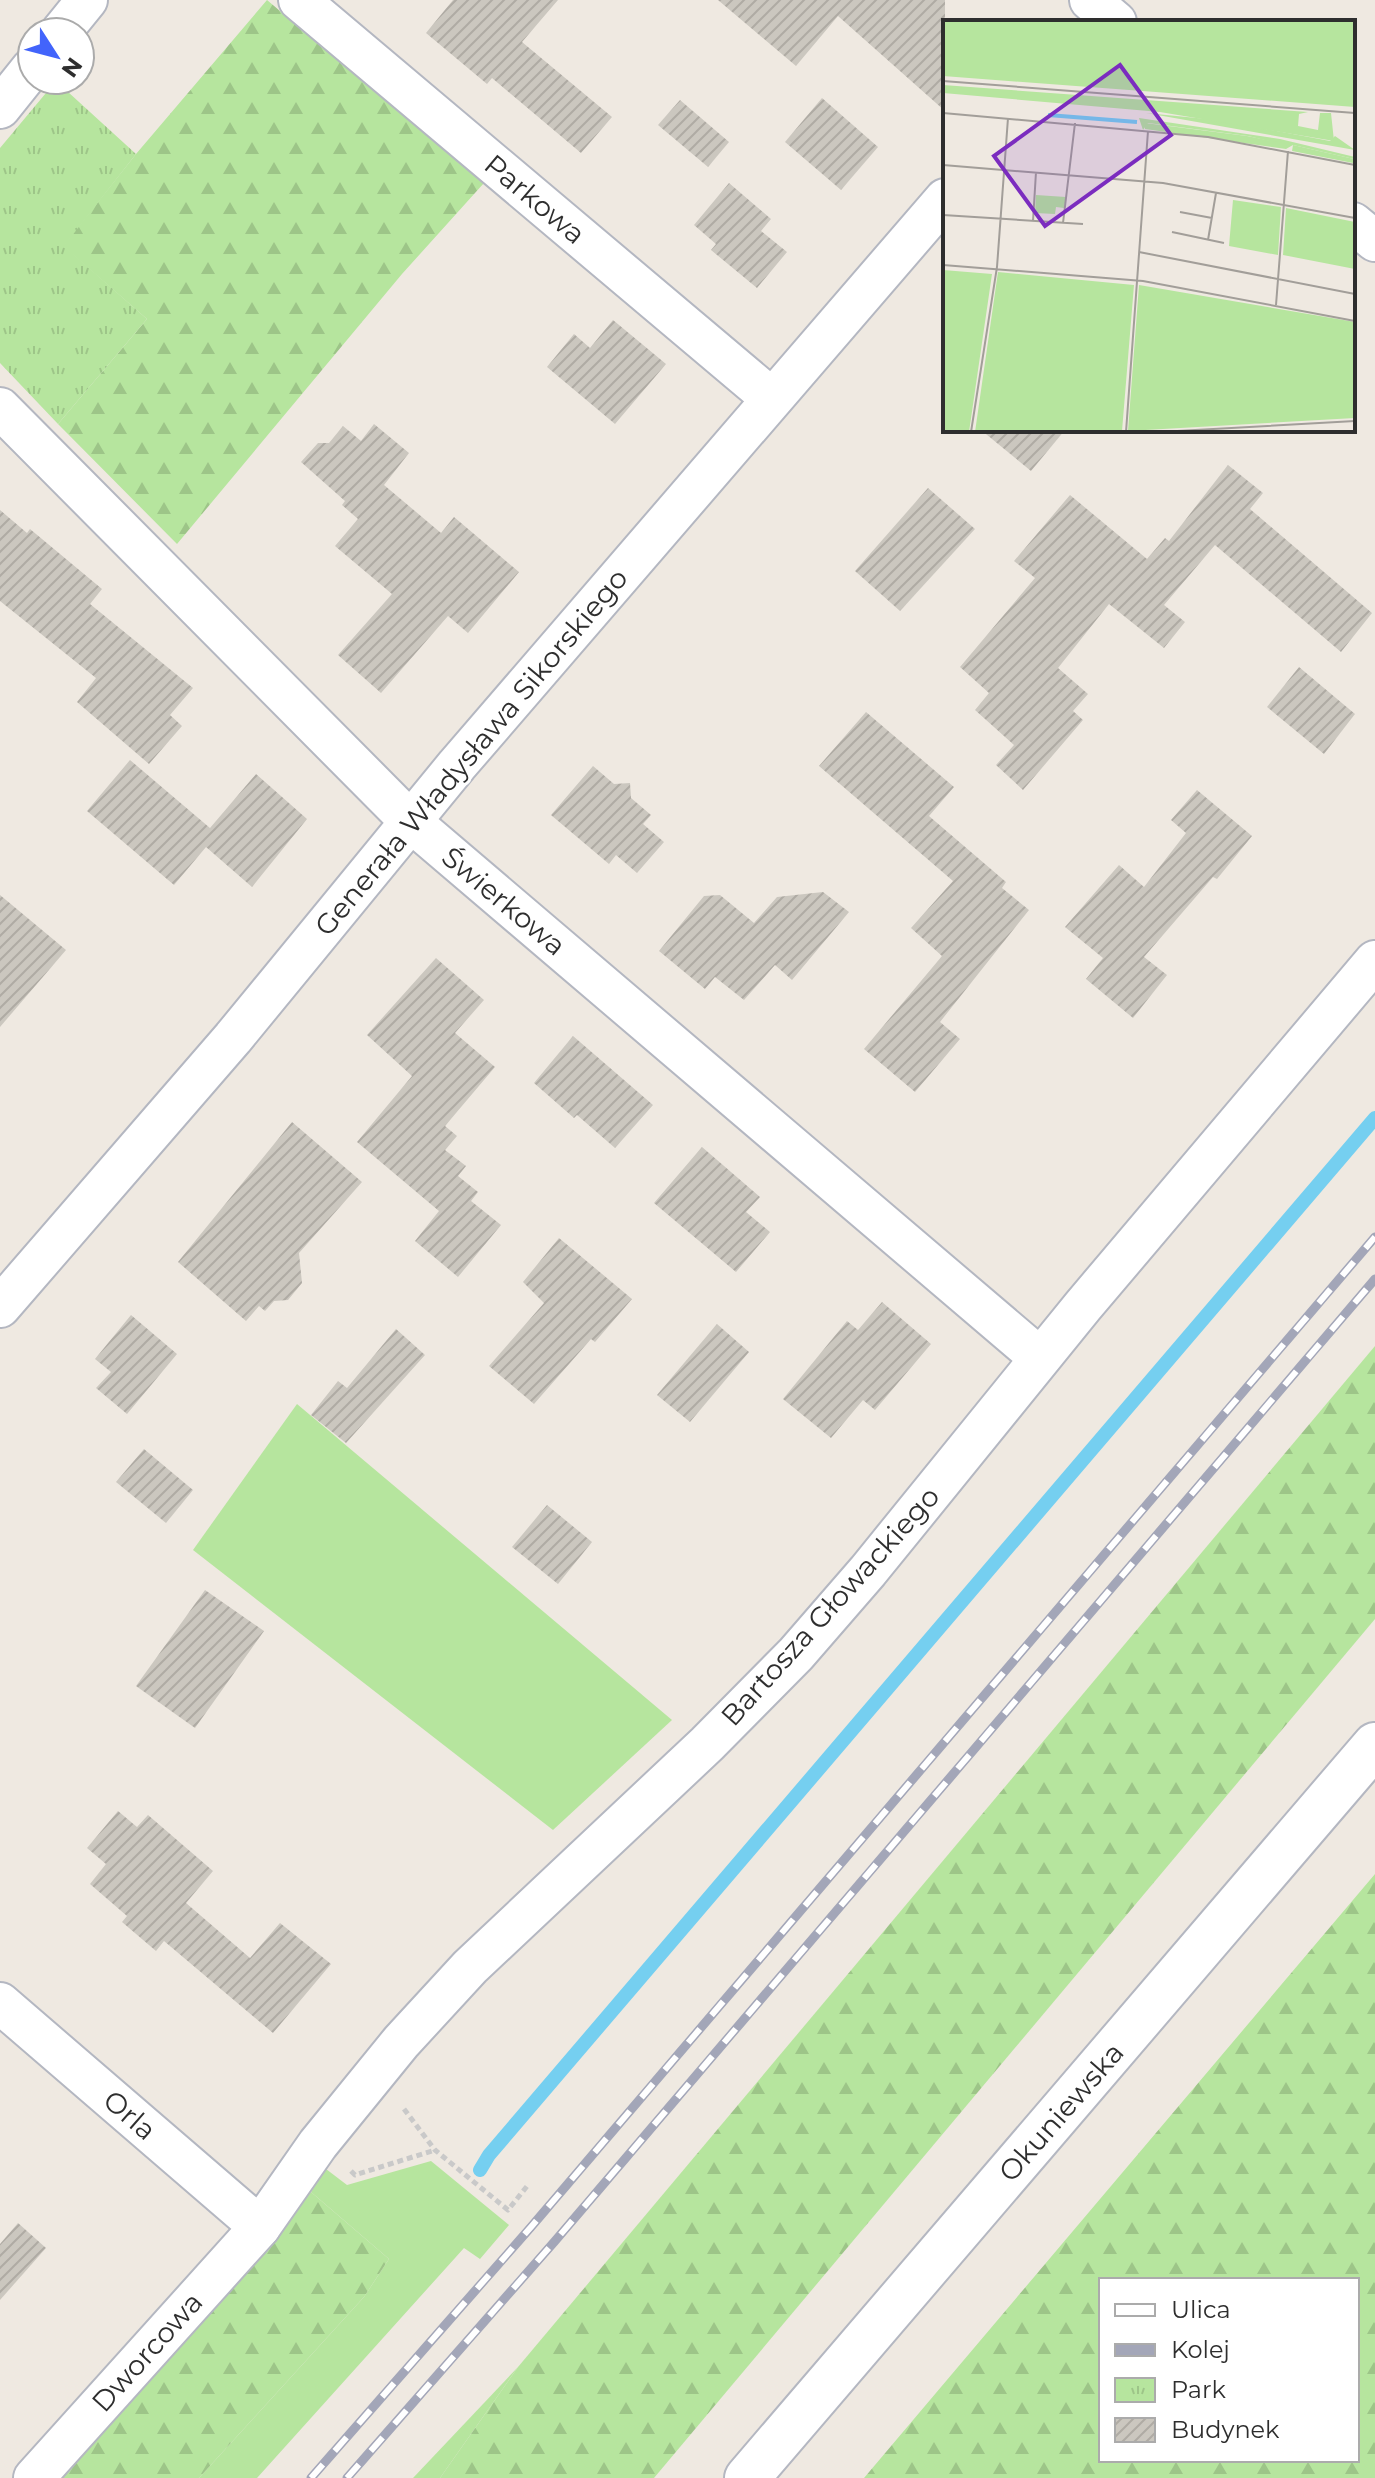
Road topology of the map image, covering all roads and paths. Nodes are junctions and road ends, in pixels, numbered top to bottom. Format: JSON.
{"nodes":[{"id":1,"x":87,"y":0,"type":"edge"},
{"id":2,"x":299,"y":0,"type":"edge"},
{"id":3,"x":74,"y":16,"type":"edge"},
{"id":4,"x":16,"y":88,"type":"edge"},
{"id":5,"x":0,"y":108,"type":"edge"},
{"id":6,"x":943,"y":201,"type":"edge"},
{"id":7,"x":1355,"y":225,"type":"edge"},
{"id":8,"x":1375,"y":241,"type":"edge"},
{"id":9,"x":771,"y":398,"type":"junction"},
{"id":10,"x":0,"y":408,"type":"edge"},
{"id":11,"x":410,"y":821,"type":"junction"},
{"id":12,"x":1375,"y":961,"type":"edge"},
{"id":13,"x":0,"y":1307,"type":"edge"},
{"id":14,"x":1040,"y":1358,"type":"junction"},
{"id":15,"x":1375,"y":1745,"type":"edge"},
{"id":16,"x":0,"y":2003,"type":"edge"},
{"id":17,"x":404,"y":2109,"type":"dead end"},
{"id":18,"x":435,"y":2150,"type":"junction"},
{"id":19,"x":348,"y":2168,"type":"dead end"},
{"id":20,"x":528,"y":2185,"type":"dead end"},
{"id":21,"x":260,"y":2227,"type":"junction"},
{"id":22,"x":34,"y":2478,"type":"edge"},
{"id":23,"x":747,"y":2478,"type":"edge"}],
"edges":[{"from":1,"to":3,"type":"street"},
{"from":2,"to":9,"type":"street","name":"Parkowa"},
{"from":4,"to":5,"type":"street"},
{"from":6,"to":9,"type":"street","name":"Generała Władysława Sikorskiego"},
{"from":7,"to":8,"type":"street"},
{"from":9,"to":11,"type":"street","name":"Generała Władysława Sikorskiego"},
{"from":10,"to":11,"type":"street","name":"Świerkowa"},
{"from":11,"to":13,"type":"street","name":"Generała Władysława Sikorskiego"},
{"from":11,"to":14,"type":"street","name":"Świerkowa"},
{"from":12,"to":14,"type":"street","name":"Bartosza Głowackiego"},
{"from":14,"to":21,"type":"street","name":"Bartosza Głowackiego"},
{"from":15,"to":23,"type":"main road","name":"Okuniewska"},
{"from":16,"to":21,"type":"street","name":"Orla"},
{"from":17,"to":18,"type":"path"},
{"from":18,"to":19,"type":"path"},
{"from":18,"to":20,"type":"path"},
{"from":21,"to":22,"type":"street","name":"Dworcowa"}]}
